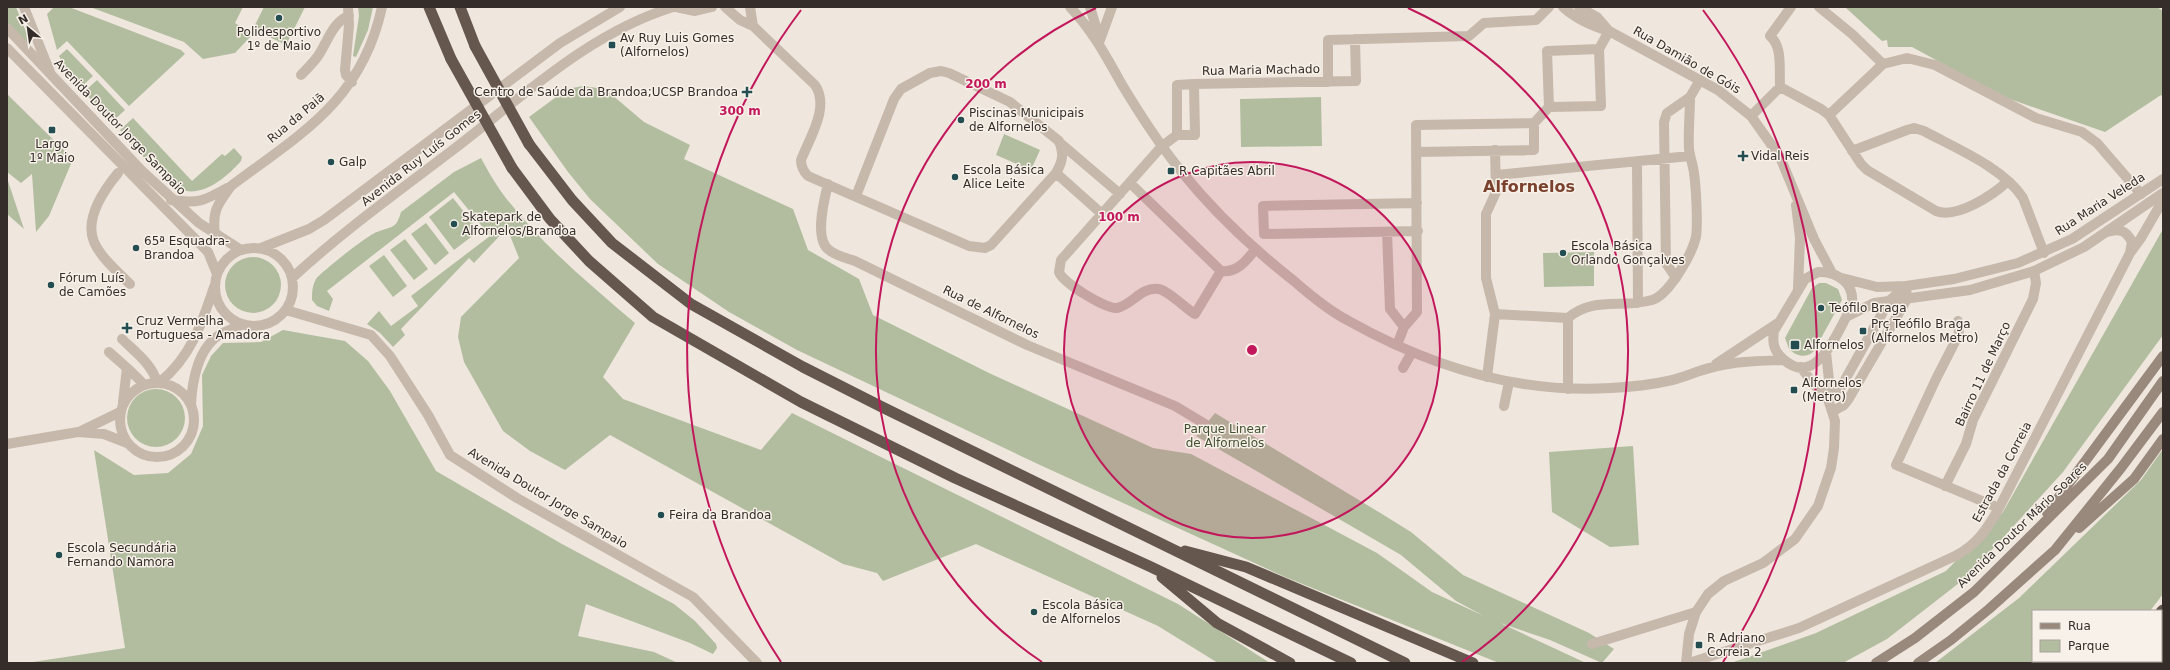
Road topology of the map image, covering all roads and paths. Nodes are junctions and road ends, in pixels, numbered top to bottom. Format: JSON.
{"nodes":[{"id":1,"x":24,"y":7,"type":"edge"},
{"id":2,"x":382,"y":7,"type":"edge"},
{"id":3,"x":430,"y":7,"type":"edge"},
{"id":4,"x":460,"y":7,"type":"edge"},
{"id":5,"x":620,"y":7,"type":"edge"},
{"id":6,"x":675,"y":7,"type":"edge"},
{"id":7,"x":712,"y":7,"type":"edge"},
{"id":8,"x":725,"y":7,"type":"edge"},
{"id":9,"x":750,"y":7,"type":"edge"},
{"id":10,"x":1070,"y":7,"type":"edge"},
{"id":11,"x":1090,"y":7,"type":"edge"},
{"id":12,"x":1112,"y":7,"type":"edge"},
{"id":13,"x":1549,"y":7,"type":"edge"},
{"id":14,"x":1563,"y":7,"type":"edge"},
{"id":15,"x":1579,"y":7,"type":"edge"},
{"id":16,"x":1791,"y":7,"type":"edge"},
{"id":17,"x":1819,"y":7,"type":"edge"},
{"id":18,"x":348,"y":12,"type":"edge"},
{"id":19,"x":753,"y":26,"type":"junction"},
{"id":20,"x":7,"y":28,"type":"edge"},
{"id":21,"x":1609,"y":31,"type":"junction"},
{"id":22,"x":1355,"y":39,"type":"junction"},
{"id":23,"x":1101,"y":44,"type":"junction"},
{"id":24,"x":7,"y":48,"type":"edge"},
{"id":25,"x":1599,"y":49,"type":"junction"},
{"id":26,"x":1883,"y":64,"type":"junction"},
{"id":27,"x":50,"y":72,"type":"junction"},
{"id":28,"x":301,"y":75,"type":"dead end"},
{"id":29,"x":1700,"y":80,"type":"junction"},
{"id":30,"x":352,"y":82,"type":"junction"},
{"id":31,"x":1328,"y":82,"type":"junction"},
{"id":32,"x":1194,"y":84,"type":"junction"},
{"id":33,"x":1780,"y":87,"type":"junction"},
{"id":34,"x":1690,"y":97,"type":"junction"},
{"id":35,"x":1549,"y":107,"type":"junction"},
{"id":36,"x":1829,"y":114,"type":"junction"},
{"id":37,"x":1751,"y":116,"type":"junction"},
{"id":38,"x":1534,"y":123,"type":"junction"},
{"id":39,"x":1178,"y":135,"type":"junction"},
{"id":40,"x":1059,"y":141,"type":"junction"},
{"id":41,"x":1162,"y":146,"type":"junction"},
{"id":42,"x":1495,"y":150,"type":"junction"},
{"id":43,"x":1852,"y":151,"type":"junction"},
{"id":44,"x":1416,"y":152,"type":"junction"},
{"id":45,"x":1690,"y":156,"type":"junction"},
{"id":46,"x":1665,"y":158,"type":"junction"},
{"id":47,"x":1637,"y":161,"type":"junction"},
{"id":48,"x":1056,"y":172,"type":"junction"},
{"id":49,"x":118,"y":173,"type":"dead end"},
{"id":50,"x":1497,"y":176,"type":"junction"},
{"id":51,"x":2163,"y":179,"type":"edge"},
{"id":52,"x":2008,"y":181,"type":"junction"},
{"id":53,"x":1130,"y":183,"type":"junction"},
{"id":54,"x":828,"y":184,"type":"junction"},
{"id":55,"x":231,"y":186,"type":"junction"},
{"id":56,"x":2163,"y":193,"type":"edge"},
{"id":57,"x":1120,"y":194,"type":"junction"},
{"id":58,"x":2141,"y":194,"type":"junction"},
{"id":59,"x":856,"y":196,"type":"junction"},
{"id":60,"x":1796,"y":199,"type":"junction"},
{"id":61,"x":171,"y":200,"type":"junction"},
{"id":62,"x":2163,"y":200,"type":"edge"},
{"id":63,"x":1417,"y":203,"type":"junction"},
{"id":64,"x":1102,"y":214,"type":"junction"},
{"id":65,"x":1418,"y":231,"type":"junction"},
{"id":66,"x":1387,"y":232,"type":"junction"},
{"id":67,"x":2107,"y":232,"type":"junction"},
{"id":68,"x":1264,"y":234,"type":"junction"},
{"id":69,"x":215,"y":235,"type":"junction"},
{"id":70,"x":261,"y":248,"type":"junction"},
{"id":71,"x":1253,"y":248,"type":"junction"},
{"id":72,"x":241,"y":250,"type":"junction"},
{"id":73,"x":2044,"y":253,"type":"junction"},
{"id":74,"x":2130,"y":253,"type":"junction"},
{"id":75,"x":1221,"y":270,"type":"junction"},
{"id":76,"x":2034,"y":271,"type":"junction"},
{"id":77,"x":1832,"y":273,"type":"junction"},
{"id":78,"x":217,"y":274,"type":"junction"},
{"id":79,"x":292,"y":278,"type":"junction"},
{"id":80,"x":1676,"y":278,"type":"junction"},
{"id":81,"x":1842,"y":278,"type":"junction"},
{"id":82,"x":130,"y":284,"type":"dead end"},
{"id":83,"x":1906,"y":286,"type":"junction"},
{"id":84,"x":214,"y":287,"type":"junction"},
{"id":85,"x":1798,"y":289,"type":"junction"},
{"id":86,"x":1907,"y":299,"type":"junction"},
{"id":87,"x":1889,"y":301,"type":"junction"},
{"id":88,"x":1638,"y":303,"type":"junction"},
{"id":89,"x":286,"y":310,"type":"junction"},
{"id":90,"x":1495,"y":314,"type":"junction"},
{"id":91,"x":1846,"y":317,"type":"junction"},
{"id":92,"x":1568,"y":318,"type":"junction"},
{"id":93,"x":1958,"y":321,"type":"dead end"},
{"id":94,"x":1779,"y":322,"type":"junction"},
{"id":95,"x":241,"y":325,"type":"junction"},
{"id":96,"x":1404,"y":327,"type":"junction"},
{"id":97,"x":122,"y":339,"type":"dead end"},
{"id":98,"x":1397,"y":345,"type":"junction"},
{"id":99,"x":109,"y":352,"type":"dead end"},
{"id":100,"x":1412,"y":352,"type":"junction"},
{"id":101,"x":1826,"y":352,"type":"junction"},
{"id":102,"x":2163,"y":356,"type":"edge"},
{"id":103,"x":1784,"y":360,"type":"junction"},
{"id":104,"x":1712,"y":367,"type":"junction"},
{"id":105,"x":1800,"y":367,"type":"junction"},
{"id":106,"x":127,"y":368,"type":"junction"},
{"id":107,"x":1403,"y":368,"type":"dead end"},
{"id":108,"x":1488,"y":377,"type":"junction"},
{"id":109,"x":2163,"y":381,"type":"edge"},
{"id":110,"x":158,"y":382,"type":"junction"},
{"id":111,"x":1509,"y":382,"type":"junction"},
{"id":112,"x":144,"y":385,"type":"junction"},
{"id":113,"x":1568,"y":389,"type":"junction"},
{"id":114,"x":1827,"y":396,"type":"junction"},
{"id":115,"x":191,"y":405,"type":"junction"},
{"id":116,"x":1504,"y":406,"type":"dead end"},
{"id":117,"x":122,"y":408,"type":"junction"},
{"id":118,"x":1833,"y":411,"type":"junction"},
{"id":119,"x":2163,"y":412,"type":"edge"},
{"id":120,"x":1206,"y":424,"type":"dead end"},
{"id":121,"x":78,"y":432,"type":"junction"},
{"id":122,"x":2163,"y":439,"type":"edge"},
{"id":123,"x":127,"y":443,"type":"junction"},
{"id":124,"x":7,"y":444,"type":"edge"},
{"id":125,"x":1945,"y":486,"type":"junction"},
{"id":126,"x":1999,"y":508,"type":"junction"},
{"id":127,"x":2022,"y":544,"type":"junction"},
{"id":128,"x":1160,"y":545,"type":"junction"},
{"id":129,"x":2055,"y":550,"type":"junction"},
{"id":130,"x":1149,"y":566,"type":"junction"},
{"id":131,"x":1696,"y":612,"type":"junction"},
{"id":132,"x":1592,"y":644,"type":"dead end"},
{"id":133,"x":757,"y":663,"type":"edge"},
{"id":134,"x":1290,"y":663,"type":"edge"},
{"id":135,"x":1351,"y":663,"type":"edge"},
{"id":136,"x":1405,"y":663,"type":"edge"},
{"id":137,"x":1473,"y":663,"type":"edge"},
{"id":138,"x":1687,"y":663,"type":"edge"},
{"id":139,"x":1876,"y":663,"type":"edge"},
{"id":140,"x":1918,"y":663,"type":"edge"}],
"edges":[{"from":1,"to":27,"type":"street"},
{"from":2,"to":30,"type":"street","name":"Rua da Paiã"},
{"from":3,"to":130,"type":"highway","bridge":true},
{"from":4,"to":128,"type":"highway","bridge":true},
{"from":5,"to":70,"type":"street","name":"Avenida Ruy Luís Gomes"},
{"from":6,"to":7,"type":"street"},
{"from":6,"to":79,"type":"street","name":"Avenida Ruy Luís Gomes"},
{"from":8,"to":19,"type":"street"},
{"from":9,"to":19,"type":"street"},
{"from":10,"to":23,"type":"street"},
{"from":11,"to":23,"type":"street"},
{"from":12,"to":23,"type":"street"},
{"from":13,"to":22,"type":"street","name":"Rua Maria Machado"},
{"from":14,"to":21,"type":"street","name":"Rua Damião de Góis"},
{"from":15,"to":21,"type":"street","name":"Rua Damião de Góis"},
{"from":16,"to":33,"type":"street"},
{"from":17,"to":26,"type":"street"},
{"from":18,"to":28,"type":"street"},
{"from":18,"to":30,"type":"street"},
{"from":19,"to":54,"type":"street"},
{"from":20,"to":27,"type":"street","name":"Avenida Doutor Jorge Sampaio"},
{"from":21,"to":25,"type":"street"},
{"from":21,"to":29,"type":"street","name":"Rua Damião de Góis"},
{"from":22,"to":31,"type":"street","name":"Rua Maria Machado"},
{"from":22,"to":31,"type":"street","name":"Rua Maria Machado"},
{"from":23,"to":41,"type":"street"},
{"from":24,"to":78,"type":"street","name":"Avenida Doutor Jorge Sampaio"},
{"from":25,"to":35,"type":"street"},
{"from":25,"to":35,"type":"street"},
{"from":26,"to":36,"type":"street"},
{"from":26,"to":58,"type":"street"},
{"from":27,"to":61,"type":"street","name":"Avenida Doutor Jorge Sampaio"},
{"from":29,"to":34,"type":"street"},
{"from":29,"to":37,"type":"street","name":"Rua Damião de Góis"},
{"from":30,"to":55,"type":"street","name":"Rua da Paiã"},
{"from":31,"to":32,"type":"street","name":"Rua Maria Machado"},
{"from":32,"to":39,"type":"street","name":"Rua Maria Machado"},
{"from":32,"to":39,"type":"street","name":"Rua Maria Machado"},
{"from":33,"to":36,"type":"street"},
{"from":33,"to":37,"type":"street"},
{"from":34,"to":45,"type":"street"},
{"from":34,"to":46,"type":"street"},
{"from":35,"to":38,"type":"street"},
{"from":36,"to":43,"type":"street"},
{"from":37,"to":60,"type":"street","name":"Rua Damião de Góis"},
{"from":38,"to":42,"type":"street"},
{"from":38,"to":44,"type":"street"},
{"from":39,"to":41,"type":"street"},
{"from":40,"to":48,"type":"street"},
{"from":40,"to":57,"type":"street"},
{"from":40,"to":59,"type":"street"},
{"from":41,"to":53,"type":"street"},
{"from":41,"to":71,"type":"street"},
{"from":42,"to":44,"type":"street"},
{"from":42,"to":50,"type":"street"},
{"from":43,"to":52,"type":"street"},
{"from":43,"to":52,"type":"street"},
{"from":44,"to":63,"type":"street"},
{"from":45,"to":46,"type":"street"},
{"from":45,"to":80,"type":"street"},
{"from":46,"to":47,"type":"street"},
{"from":46,"to":80,"type":"street"},
{"from":47,"to":50,"type":"street"},
{"from":47,"to":88,"type":"street"},
{"from":48,"to":59,"type":"street"},
{"from":48,"to":64,"type":"street"},
{"from":49,"to":82,"type":"street"},
{"from":50,"to":90,"type":"street"},
{"from":51,"to":58,"type":"street","name":"Rua Maria Veleda"},
{"from":52,"to":73,"type":"street"},
{"from":53,"to":57,"type":"street"},
{"from":53,"to":75,"type":"street"},
{"from":54,"to":59,"type":"street"},
{"from":54,"to":120,"type":"street","name":"Rua de Alfornelos"},
{"from":55,"to":61,"type":"street"},
{"from":55,"to":69,"type":"street","name":"Rua da Paiã"},
{"from":56,"to":67,"type":"street"},
{"from":57,"to":64,"type":"street"},
{"from":58,"to":73,"type":"street","name":"Rua Maria Veleda"},
{"from":60,"to":77,"type":"street","name":"Rua Damião de Góis"},
{"from":60,"to":85,"type":"street","name":"Rua Damião de Góis"},
{"from":61,"to":69,"type":"street","name":"Avenida Doutor Jorge Sampaio"},
{"from":62,"to":74,"type":"street","name":"Estrada da Correia"},
{"from":63,"to":65,"type":"street"},
{"from":63,"to":68,"type":"street"},
{"from":64,"to":75,"type":"street"},
{"from":65,"to":66,"type":"street"},
{"from":65,"to":96,"type":"street"},
{"from":66,"to":68,"type":"street"},
{"from":66,"to":96,"type":"street"},
{"from":67,"to":74,"type":"street"},
{"from":67,"to":76,"type":"street"},
{"from":68,"to":71,"type":"street"},
{"from":69,"to":72,"type":"street","name":"Avenida Doutor Jorge Sampaio"},
{"from":70,"to":72,"type":"street"},
{"from":70,"to":79,"type":"street"},
{"from":71,"to":75,"type":"street"},
{"from":71,"to":98,"type":"street"},
{"from":72,"to":78,"type":"street"},
{"from":73,"to":83,"type":"street","name":"Rua Maria Veleda"},
{"from":74,"to":126,"type":"street","name":"Estrada da Correia"},
{"from":76,"to":86,"type":"street"},
{"from":76,"to":125,"type":"street","name":"Bairro 11 de Março"},
{"from":77,"to":81,"type":"street"},
{"from":77,"to":85,"type":"street"},
{"from":78,"to":84,"type":"street"},
{"from":79,"to":89,"type":"street"},
{"from":80,"to":88,"type":"street"},
{"from":81,"to":83,"type":"street","name":"Rua Maria Veleda"},
{"from":81,"to":91,"type":"street"},
{"from":83,"to":86,"type":"street"},
{"from":83,"to":87,"type":"street"},
{"from":84,"to":95,"type":"street"},
{"from":84,"to":110,"type":"street"},
{"from":85,"to":94,"type":"street"},
{"from":86,"to":87,"type":"street"},
{"from":86,"to":118,"type":"street"},
{"from":87,"to":91,"type":"street"},
{"from":87,"to":114,"type":"street"},
{"from":88,"to":92,"type":"street"},
{"from":89,"to":95,"type":"street"},
{"from":89,"to":133,"type":"street","name":"Avenida Doutor Jorge Sampaio"},
{"from":90,"to":92,"type":"street"},
{"from":90,"to":108,"type":"street"},
{"from":91,"to":101,"type":"street"},
{"from":92,"to":113,"type":"street"},
{"from":93,"to":125,"type":"street"},
{"from":94,"to":103,"type":"street"},
{"from":94,"to":104,"type":"street"},
{"from":95,"to":115,"type":"street"},
{"from":96,"to":98,"type":"street"},
{"from":97,"to":110,"type":"street"},
{"from":98,"to":100,"type":"street"},
{"from":99,"to":106,"type":"street"},
{"from":100,"to":107,"type":"street"},
{"from":100,"to":108,"type":"street"},
{"from":101,"to":105,"type":"street"},
{"from":101,"to":114,"type":"street"},
{"from":102,"to":127,"type":"main road"},
{"from":103,"to":104,"type":"street"},
{"from":103,"to":105,"type":"street"},
{"from":104,"to":113,"type":"street"},
{"from":105,"to":114,"type":"street"},
{"from":106,"to":112,"type":"street"},
{"from":106,"to":117,"type":"street"},
{"from":108,"to":111,"type":"street"},
{"from":109,"to":127,"type":"main road","name":"Avenida Doutor Mário Soares"},
{"from":110,"to":112,"type":"street"},
{"from":110,"to":115,"type":"street"},
{"from":111,"to":113,"type":"street"},
{"from":111,"to":116,"type":"street"},
{"from":112,"to":117,"type":"street"},
{"from":114,"to":118,"type":"street"},
{"from":115,"to":123,"type":"street"},
{"from":117,"to":121,"type":"street"},
{"from":117,"to":123,"type":"street"},
{"from":118,"to":131,"type":"street"},
{"from":119,"to":129,"type":"main road"},
{"from":121,"to":123,"type":"street"},
{"from":121,"to":124,"type":"street"},
{"from":122,"to":129,"type":"main road"},
{"from":125,"to":126,"type":"street"},
{"from":126,"to":138,"type":"street","name":"Estrada da Correia"},
{"from":127,"to":139,"type":"main road","name":"Avenida Doutor Mário Soares"},
{"from":128,"to":136,"type":"highway"},
{"from":128,"to":137,"type":"highway"},
{"from":129,"to":140,"type":"main road"},
{"from":130,"to":134,"type":"highway"},
{"from":130,"to":135,"type":"highway"},
{"from":131,"to":132,"type":"street"},
{"from":131,"to":138,"type":"street"}]}
